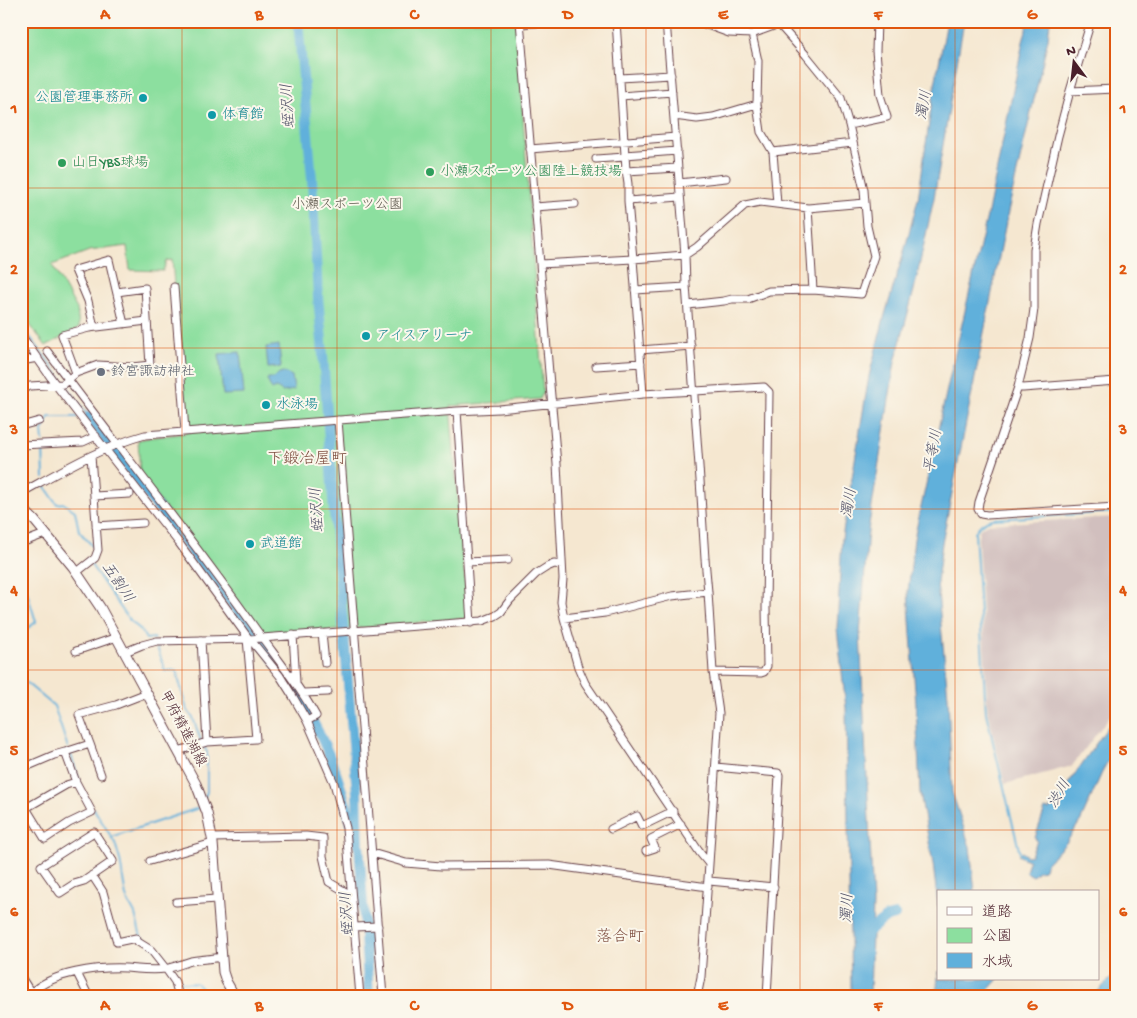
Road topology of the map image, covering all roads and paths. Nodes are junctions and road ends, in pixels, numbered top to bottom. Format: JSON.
{"nodes":[{"id":1,"x":563,"y":21,"type":"edge"},
{"id":2,"x":616,"y":21,"type":"edge"},
{"id":3,"x":666,"y":21,"type":"edge"},
{"id":4,"x":696,"y":21,"type":"edge"},
{"id":5,"x":720,"y":21,"type":"edge"},
{"id":6,"x":793,"y":21,"type":"edge"},
{"id":7,"x":877,"y":21,"type":"edge"},
{"id":8,"x":1091,"y":21,"type":"edge"},
{"id":9,"x":520,"y":23,"type":"edge"},
{"id":10,"x":777,"y":23,"type":"edge"},
{"id":11,"x":720,"y":30,"type":"junction"},
{"id":12,"x":752,"y":34,"type":"junction"},
{"id":13,"x":671,"y":75,"type":"junction"},
{"id":14,"x":620,"y":78,"type":"junction"},
{"id":15,"x":1116,"y":89,"type":"edge"},
{"id":16,"x":1070,"y":90,"type":"junction"},
{"id":17,"x":672,"y":92,"type":"junction"},
{"id":18,"x":621,"y":96,"type":"junction"},
{"id":19,"x":757,"y":104,"type":"junction"},
{"id":20,"x":674,"y":116,"type":"junction"},
{"id":21,"x":849,"y":125,"type":"junction"},
{"id":22,"x":676,"y":137,"type":"junction"},
{"id":23,"x":624,"y":141,"type":"junction"},
{"id":24,"x":853,"y":143,"type":"junction"},
{"id":25,"x":530,"y":149,"type":"junction"},
{"id":26,"x":677,"y":151,"type":"junction"},
{"id":27,"x":773,"y":152,"type":"junction"},
{"id":28,"x":625,"y":156,"type":"junction"},
{"id":29,"x":596,"y":158,"type":"dead end"},
{"id":30,"x":678,"y":168,"type":"junction"},
{"id":31,"x":626,"y":170,"type":"junction"},
{"id":32,"x":592,"y":172,"type":"dead end"},
{"id":33,"x":726,"y":178,"type":"dead end"},
{"id":34,"x":679,"y":183,"type":"junction"},
{"id":35,"x":680,"y":197,"type":"junction"},
{"id":36,"x":628,"y":200,"type":"junction"},
{"id":37,"x":865,"y":203,"type":"junction"},
{"id":38,"x":575,"y":204,"type":"dead end"},
{"id":39,"x":777,"y":204,"type":"junction"},
{"id":40,"x":535,"y":207,"type":"junction"},
{"id":41,"x":808,"y":208,"type":"junction"},
{"id":42,"x":685,"y":255,"type":"junction"},
{"id":43,"x":633,"y":259,"type":"junction"},
{"id":44,"x":540,"y":264,"type":"junction"},
{"id":45,"x":174,"y":287,"type":"dead end"},
{"id":46,"x":686,"y":287,"type":"junction"},
{"id":47,"x":635,"y":290,"type":"junction"},
{"id":48,"x":813,"y":290,"type":"junction"},
{"id":49,"x":116,"y":292,"type":"junction"},
{"id":50,"x":688,"y":305,"type":"junction"},
{"id":51,"x":147,"y":321,"type":"junction"},
{"id":52,"x":124,"y":324,"type":"junction"},
{"id":53,"x":94,"y":327,"type":"junction"},
{"id":54,"x":21,"y":335,"type":"edge"},
{"id":55,"x":24,"y":343,"type":"edge"},
{"id":56,"x":691,"y":346,"type":"junction"},
{"id":57,"x":640,"y":350,"type":"junction"},
{"id":58,"x":47,"y":351,"type":"dead end"},
{"id":59,"x":38,"y":358,"type":"junction"},
{"id":60,"x":21,"y":361,"type":"edge"},
{"id":61,"x":641,"y":363,"type":"junction"},
{"id":62,"x":596,"y":366,"type":"dead end"},
{"id":63,"x":76,"y":374,"type":"junction"},
{"id":64,"x":1116,"y":381,"type":"edge"},
{"id":65,"x":64,"y":382,"type":"junction"},
{"id":66,"x":1018,"y":387,"type":"junction"},
{"id":67,"x":21,"y":390,"type":"edge"},
{"id":68,"x":694,"y":392,"type":"junction"},
{"id":69,"x":643,"y":394,"type":"junction"},
{"id":70,"x":552,"y":403,"type":"junction"},
{"id":71,"x":456,"y":411,"type":"junction"},
{"id":72,"x":336,"y":420,"type":"junction"},
{"id":73,"x":39,"y":421,"type":"dead end"},
{"id":74,"x":21,"y":426,"type":"edge"},
{"id":75,"x":185,"y":431,"type":"junction"},
{"id":76,"x":96,"y":436,"type":"junction"},
{"id":77,"x":21,"y":445,"type":"edge"},
{"id":78,"x":111,"y":447,"type":"junction"},
{"id":79,"x":91,"y":456,"type":"junction"},
{"id":80,"x":21,"y":493,"type":"edge"},
{"id":81,"x":130,"y":494,"type":"dead end"},
{"id":82,"x":94,"y":496,"type":"junction"},
{"id":83,"x":21,"y":507,"type":"edge"},
{"id":84,"x":1116,"y":507,"type":"edge"},
{"id":85,"x":142,"y":522,"type":"dead end"},
{"id":86,"x":96,"y":526,"type":"junction"},
{"id":87,"x":46,"y":534,"type":"junction"},
{"id":88,"x":188,"y":536,"type":"junction"},
{"id":89,"x":21,"y":543,"type":"edge"},
{"id":90,"x":179,"y":543,"type":"junction"},
{"id":91,"x":508,"y":560,"type":"dead end"},
{"id":92,"x":467,"y":562,"type":"junction"},
{"id":93,"x":562,"y":565,"type":"junction"},
{"id":94,"x":77,"y":572,"type":"junction"},
{"id":95,"x":708,"y":592,"type":"junction"},
{"id":96,"x":564,"y":618,"type":"junction"},
{"id":97,"x":472,"y":623,"type":"junction"},
{"id":98,"x":352,"y":630,"type":"junction"},
{"id":99,"x":322,"y":633,"type":"junction"},
{"id":100,"x":293,"y":635,"type":"junction"},
{"id":101,"x":117,"y":637,"type":"junction"},
{"id":102,"x":261,"y":637,"type":"junction"},
{"id":103,"x":249,"y":639,"type":"junction"},
{"id":104,"x":200,"y":640,"type":"junction"},
{"id":105,"x":76,"y":651,"type":"dead end"},
{"id":106,"x":125,"y":652,"type":"junction"},
{"id":107,"x":325,"y":663,"type":"dead end"},
{"id":108,"x":713,"y":672,"type":"junction"},
{"id":109,"x":296,"y":682,"type":"junction"},
{"id":110,"x":328,"y":692,"type":"dead end"},
{"id":111,"x":147,"y":693,"type":"junction"},
{"id":112,"x":303,"y":693,"type":"junction"},
{"id":113,"x":308,"y":720,"type":"junction"},
{"id":114,"x":204,"y":743,"type":"junction"},
{"id":115,"x":90,"y":744,"type":"junction"},
{"id":116,"x":178,"y":751,"type":"junction"},
{"id":117,"x":65,"y":752,"type":"junction"},
{"id":118,"x":716,"y":767,"type":"junction"},
{"id":119,"x":21,"y":769,"type":"edge"},
{"id":120,"x":102,"y":775,"type":"dead end"},
{"id":121,"x":76,"y":782,"type":"junction"},
{"id":122,"x":673,"y":811,"type":"junction"},
{"id":123,"x":681,"y":824,"type":"junction"},
{"id":124,"x":611,"y":828,"type":"dead end"},
{"id":125,"x":212,"y":840,"type":"junction"},
{"id":126,"x":646,"y":851,"type":"dead end"},
{"id":127,"x":372,"y":852,"type":"junction"},
{"id":128,"x":150,"y":861,"type":"dead end"},
{"id":129,"x":709,"y":864,"type":"junction"},
{"id":130,"x":92,"y":875,"type":"junction"},
{"id":131,"x":709,"y":884,"type":"junction"},
{"id":132,"x":774,"y":886,"type":"junction"},
{"id":133,"x":351,"y":895,"type":"junction"},
{"id":134,"x":216,"y":899,"type":"junction"},
{"id":135,"x":176,"y":902,"type":"dead end"},
{"id":136,"x":375,"y":926,"type":"junction"},
{"id":137,"x":356,"y":927,"type":"junction"},
{"id":138,"x":222,"y":958,"type":"junction"},
{"id":139,"x":166,"y":968,"type":"junction"},
{"id":140,"x":77,"y":973,"type":"junction"},
{"id":141,"x":21,"y":977,"type":"edge"},
{"id":142,"x":233,"y":993,"type":"edge"},
{"id":143,"x":30,"y":995,"type":"edge"},
{"id":144,"x":89,"y":997,"type":"edge"},
{"id":145,"x":180,"y":997,"type":"edge"},
{"id":146,"x":223,"y":997,"type":"edge"},
{"id":147,"x":360,"y":997,"type":"edge"},
{"id":148,"x":383,"y":997,"type":"edge"},
{"id":149,"x":696,"y":997,"type":"edge"},
{"id":150,"x":767,"y":997,"type":"edge"}],
"edges":[{"from":1,"to":9,"type":"street"},
{"from":2,"to":14,"type":"street"},
{"from":3,"to":13,"type":"street"},
{"from":4,"to":11,"type":"street"},
{"from":5,"to":11,"type":"street"},
{"from":6,"to":10,"type":"street"},
{"from":7,"to":21,"type":"street"},
{"from":8,"to":16,"type":"street"},
{"from":9,"to":25,"type":"street"},
{"from":10,"to":12,"type":"street"},
{"from":10,"to":21,"type":"street"},
{"from":11,"to":12,"type":"street"},
{"from":12,"to":19,"type":"street"},
{"from":13,"to":14,"type":"street"},
{"from":13,"to":17,"type":"street"},
{"from":14,"to":18,"type":"street"},
{"from":15,"to":16,"type":"street"},
{"from":16,"to":66,"type":"street"},
{"from":17,"to":18,"type":"street"},
{"from":17,"to":20,"type":"street"},
{"from":18,"to":23,"type":"street"},
{"from":19,"to":20,"type":"street"},
{"from":19,"to":27,"type":"street"},
{"from":20,"to":22,"type":"street"},
{"from":21,"to":24,"type":"street"},
{"from":22,"to":23,"type":"street"},
{"from":22,"to":26,"type":"street"},
{"from":23,"to":25,"type":"street"},
{"from":23,"to":28,"type":"street"},
{"from":24,"to":27,"type":"street"},
{"from":24,"to":37,"type":"street"},
{"from":25,"to":40,"type":"street"},
{"from":26,"to":28,"type":"street"},
{"from":26,"to":30,"type":"street"},
{"from":27,"to":39,"type":"street"},
{"from":28,"to":29,"type":"street"},
{"from":28,"to":31,"type":"street"},
{"from":30,"to":31,"type":"street"},
{"from":30,"to":34,"type":"street"},
{"from":31,"to":32,"type":"street"},
{"from":31,"to":36,"type":"street"},
{"from":33,"to":34,"type":"street"},
{"from":34,"to":35,"type":"street"},
{"from":35,"to":36,"type":"street"},
{"from":35,"to":42,"type":"street"},
{"from":36,"to":43,"type":"street"},
{"from":37,"to":41,"type":"street"},
{"from":37,"to":48,"type":"street"},
{"from":38,"to":40,"type":"street"},
{"from":39,"to":41,"type":"street"},
{"from":39,"to":42,"type":"street"},
{"from":40,"to":44,"type":"street"},
{"from":41,"to":48,"type":"street"},
{"from":42,"to":43,"type":"street"},
{"from":42,"to":46,"type":"street"},
{"from":43,"to":44,"type":"street"},
{"from":43,"to":47,"type":"street"},
{"from":44,"to":70,"type":"street"},
{"from":45,"to":75,"type":"street"},
{"from":46,"to":47,"type":"street"},
{"from":46,"to":50,"type":"street"},
{"from":47,"to":57,"type":"street"},
{"from":48,"to":50,"type":"street"},
{"from":49,"to":51,"type":"street"},
{"from":49,"to":52,"type":"street"},
{"from":49,"to":53,"type":"street"},
{"from":50,"to":56,"type":"street"},
{"from":51,"to":52,"type":"street"},
{"from":51,"to":63,"type":"street"},
{"from":52,"to":53,"type":"street"},
{"from":53,"to":63,"type":"street"},
{"from":54,"to":55,"type":"street"},
{"from":55,"to":59,"type":"street"},
{"from":56,"to":57,"type":"street"},
{"from":56,"to":68,"type":"street"},
{"from":57,"to":61,"type":"street"},
{"from":58,"to":65,"type":"street"},
{"from":59,"to":60,"type":"street"},
{"from":59,"to":65,"type":"street"},
{"from":61,"to":62,"type":"street"},
{"from":61,"to":69,"type":"street"},
{"from":63,"to":65,"type":"street"},
{"from":64,"to":66,"type":"street"},
{"from":65,"to":67,"type":"street"},
{"from":65,"to":76,"type":"street"},
{"from":65,"to":78,"type":"street"},
{"from":66,"to":84,"type":"street"},
{"from":68,"to":69,"type":"street"},
{"from":68,"to":95,"type":"street"},
{"from":68,"to":108,"type":"street"},
{"from":69,"to":70,"type":"street"},
{"from":70,"to":71,"type":"street"},
{"from":70,"to":93,"type":"street"},
{"from":71,"to":72,"type":"street"},
{"from":71,"to":92,"type":"street"},
{"from":72,"to":75,"type":"street"},
{"from":72,"to":98,"type":"street"},
{"from":73,"to":74,"type":"street"},
{"from":75,"to":78,"type":"street"},
{"from":76,"to":77,"type":"street"},
{"from":76,"to":78,"type":"street"},
{"from":78,"to":79,"type":"street"},
{"from":78,"to":88,"type":"street"},
{"from":78,"to":90,"type":"street"},
{"from":79,"to":80,"type":"street"},
{"from":79,"to":82,"type":"street"},
{"from":81,"to":82,"type":"street"},
{"from":82,"to":86,"type":"street"},
{"from":83,"to":87,"type":"main road","name":"甲府精進湖線"},
{"from":85,"to":86,"type":"street"},
{"from":86,"to":94,"type":"street"},
{"from":87,"to":89,"type":"street"},
{"from":87,"to":94,"type":"main road","name":"甲府精進湖線"},
{"from":88,"to":90,"type":"street"},
{"from":88,"to":102,"type":"street"},
{"from":90,"to":103,"type":"street"},
{"from":91,"to":92,"type":"street"},
{"from":92,"to":97,"type":"street"},
{"from":93,"to":96,"type":"street"},
{"from":93,"to":97,"type":"street"},
{"from":94,"to":101,"type":"main road","name":"甲府精進湖線"},
{"from":95,"to":96,"type":"street"},
{"from":95,"to":108,"type":"street"},
{"from":96,"to":122,"type":"street"},
{"from":97,"to":98,"type":"street"},
{"from":98,"to":99,"type":"street"},
{"from":98,"to":127,"type":"street"},
{"from":99,"to":100,"type":"street"},
{"from":99,"to":107,"type":"street"},
{"from":100,"to":102,"type":"street"},
{"from":100,"to":109,"type":"street"},
{"from":101,"to":105,"type":"street"},
{"from":101,"to":106,"type":"main road","name":"甲府精進湖線"},
{"from":102,"to":103,"type":"street"},
{"from":102,"to":109,"type":"street"},
{"from":103,"to":104,"type":"street"},
{"from":103,"to":113,"type":"street"},
{"from":103,"to":114,"type":"street"},
{"from":104,"to":106,"type":"street"},
{"from":104,"to":114,"type":"street"},
{"from":106,"to":111,"type":"main road","name":"甲府精進湖線"},
{"from":108,"to":118,"type":"street"},
{"from":109,"to":112,"type":"street"},
{"from":110,"to":112,"type":"street"},
{"from":111,"to":115,"type":"street"},
{"from":111,"to":116,"type":"main road","name":"甲府精進湖線"},
{"from":112,"to":113,"type":"street"},
{"from":113,"to":133,"type":"street"},
{"from":114,"to":116,"type":"street"},
{"from":115,"to":117,"type":"street"},
{"from":115,"to":120,"type":"street"},
{"from":116,"to":125,"type":"main road","name":"甲府精進湖線"},
{"from":117,"to":119,"type":"street"},
{"from":117,"to":121,"type":"street"},
{"from":118,"to":129,"type":"street"},
{"from":118,"to":132,"type":"street"},
{"from":121,"to":121,"type":"street"},
{"from":122,"to":123,"type":"street"},
{"from":122,"to":124,"type":"street"},
{"from":123,"to":126,"type":"street"},
{"from":123,"to":129,"type":"street"},
{"from":125,"to":128,"type":"street"},
{"from":125,"to":133,"type":"street"},
{"from":125,"to":134,"type":"main road","name":"甲府精進湖線"},
{"from":127,"to":131,"type":"street"},
{"from":127,"to":136,"type":"street"},
{"from":129,"to":131,"type":"street"},
{"from":130,"to":130,"type":"street"},
{"from":130,"to":139,"type":"street"},
{"from":131,"to":132,"type":"street"},
{"from":131,"to":149,"type":"street"},
{"from":132,"to":150,"type":"street"},
{"from":133,"to":137,"type":"street"},
{"from":134,"to":135,"type":"street"},
{"from":134,"to":138,"type":"main road","name":"甲府精進湖線"},
{"from":136,"to":137,"type":"street"},
{"from":136,"to":148,"type":"street"},
{"from":137,"to":147,"type":"street"},
{"from":138,"to":139,"type":"street"},
{"from":138,"to":142,"type":"main road","name":"甲府精進湖線"},
{"from":139,"to":140,"type":"street"},
{"from":139,"to":145,"type":"street"},
{"from":140,"to":143,"type":"street"},
{"from":140,"to":144,"type":"street"},
{"from":141,"to":143,"type":"street"},
{"from":142,"to":146,"type":"street"}]}
